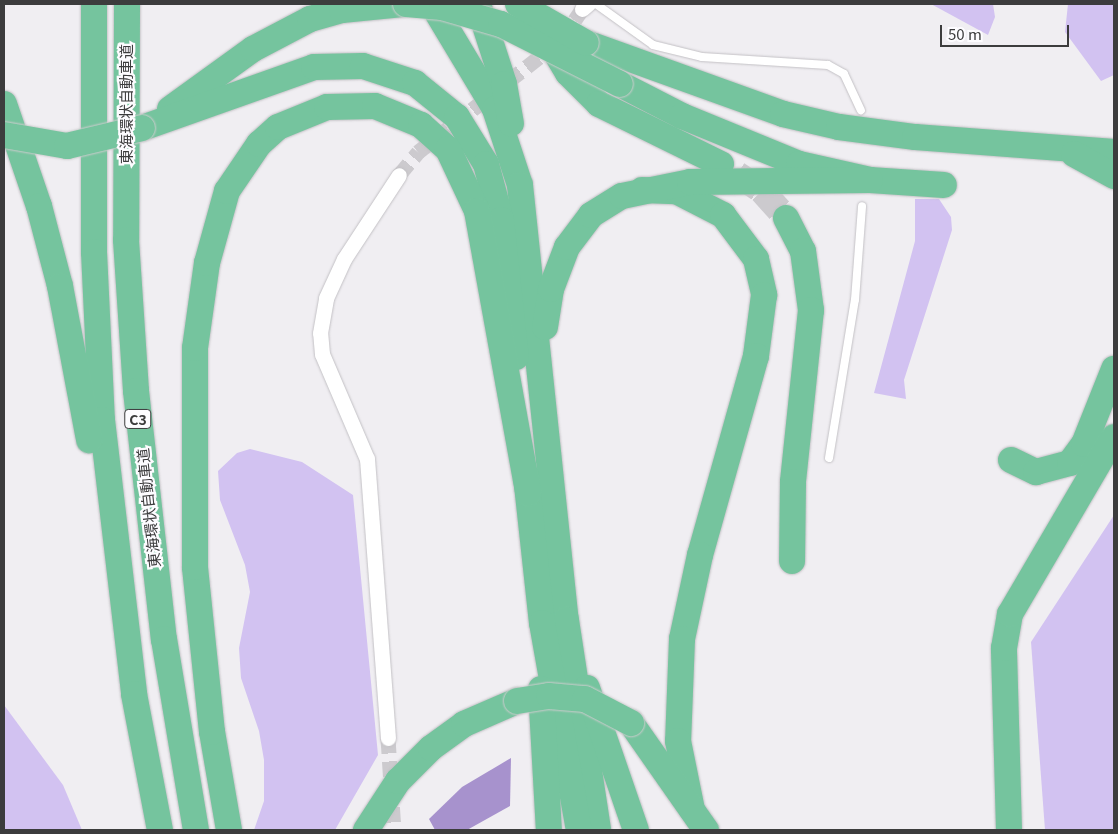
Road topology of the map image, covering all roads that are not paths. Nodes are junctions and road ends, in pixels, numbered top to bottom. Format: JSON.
{"nodes":[{"id":1,"x":94,"y":4,"type":"edge"},
{"id":2,"x":127,"y":4,"type":"edge"},
{"id":3,"x":404,"y":4,"type":"edge"},
{"id":4,"x":432,"y":4,"type":"edge"},
{"id":5,"x":478,"y":4,"type":"edge"},
{"id":6,"x":518,"y":4,"type":"edge"},
{"id":7,"x":532,"y":4,"type":"edge"},
{"id":8,"x":589,"y":6,"type":"edge"},
{"id":9,"x":4,"y":104,"type":"edge"},
{"id":10,"x":861,"y":110,"type":"dead end"},
{"id":11,"x":142,"y":128,"type":"junction"},
{"id":12,"x":4,"y":135,"type":"edge"},
{"id":13,"x":1062,"y":149,"type":"junction"},
{"id":14,"x":1114,"y":152,"type":"edge"},
{"id":15,"x":721,"y":164,"type":"tunnel mouth"},
{"id":16,"x":399,"y":175,"type":"tunnel mouth"},
{"id":17,"x":1114,"y":176,"type":"edge"},
{"id":18,"x":870,"y":180,"type":"junction"},
{"id":19,"x":520,"y":185,"type":"junction"},
{"id":20,"x":944,"y":185,"type":"dead end"},
{"id":21,"x":642,"y":190,"type":"junction"},
{"id":22,"x":862,"y":206,"type":"dead end"},
{"id":23,"x":786,"y":218,"type":"tunnel mouth"},
{"id":24,"x":1114,"y":369,"type":"edge"},
{"id":25,"x":540,"y":398,"type":"junction"},
{"id":26,"x":1114,"y":437,"type":"edge"},
{"id":27,"x":829,"y":458,"type":"dead end"},
{"id":28,"x":1011,"y":460,"type":"dead end"},
{"id":29,"x":528,"y":493,"type":"junction"},
{"id":30,"x":792,"y":561,"type":"dead end"},
{"id":31,"x":554,"y":622,"type":"junction"},
{"id":32,"x":134,"y":694,"type":"junction"},
{"id":33,"x":388,"y":738,"type":"tunnel mouth"},
{"id":34,"x":699,"y":820,"type":"edge"},
{"id":35,"x":160,"y":830,"type":"edge"},
{"id":36,"x":196,"y":830,"type":"edge"},
{"id":37,"x":229,"y":830,"type":"edge"},
{"id":38,"x":366,"y":830,"type":"edge"},
{"id":39,"x":549,"y":830,"type":"edge"},
{"id":40,"x":579,"y":830,"type":"edge"},
{"id":41,"x":598,"y":830,"type":"edge"},
{"id":42,"x":636,"y":830,"type":"edge"},
{"id":43,"x":1009,"y":830,"type":"edge"}],
"edges":[{"from":1,"to":32,"type":"highway","number":"C3"},
{"from":2,"to":36,"type":"highway","name":"東海環状自動車道","number":"C3"},
{"from":3,"to":11,"type":"highway"},
{"from":3,"to":18,"type":"highway","bridge":true},
{"from":4,"to":19,"type":"highway"},
{"from":5,"to":19,"type":"highway"},
{"from":6,"to":13,"type":"highway","bridge":true},
{"from":7,"to":15,"type":"highway"},
{"from":8,"to":10,"type":"lane"},
{"from":9,"to":32,"type":"highway"},
{"from":11,"to":12,"type":"highway","bridge":true},
{"from":11,"to":29,"type":"highway"},
{"from":13,"to":14,"type":"highway"},
{"from":13,"to":17,"type":"highway"},
{"from":16,"to":33,"type":"street"},
{"from":18,"to":20,"type":"highway"},
{"from":18,"to":21,"type":"highway"},
{"from":19,"to":25,"type":"highway"},
{"from":21,"to":25,"type":"highway"},
{"from":21,"to":34,"type":"highway"},
{"from":22,"to":27,"type":"lane"},
{"from":23,"to":30,"type":"highway"},
{"from":24,"to":28,"type":"highway"},
{"from":25,"to":31,"type":"highway"},
{"from":26,"to":43,"type":"highway"},
{"from":29,"to":31,"type":"highway"},
{"from":29,"to":37,"type":"highway"},
{"from":31,"to":39,"type":"highway"},
{"from":31,"to":40,"type":"highway"},
{"from":31,"to":41,"type":"highway"},
{"from":31,"to":42,"type":"highway"},
{"from":32,"to":35,"type":"highway","number":"C3"},
{"from":34,"to":38,"type":"highway","bridge":true}]}
